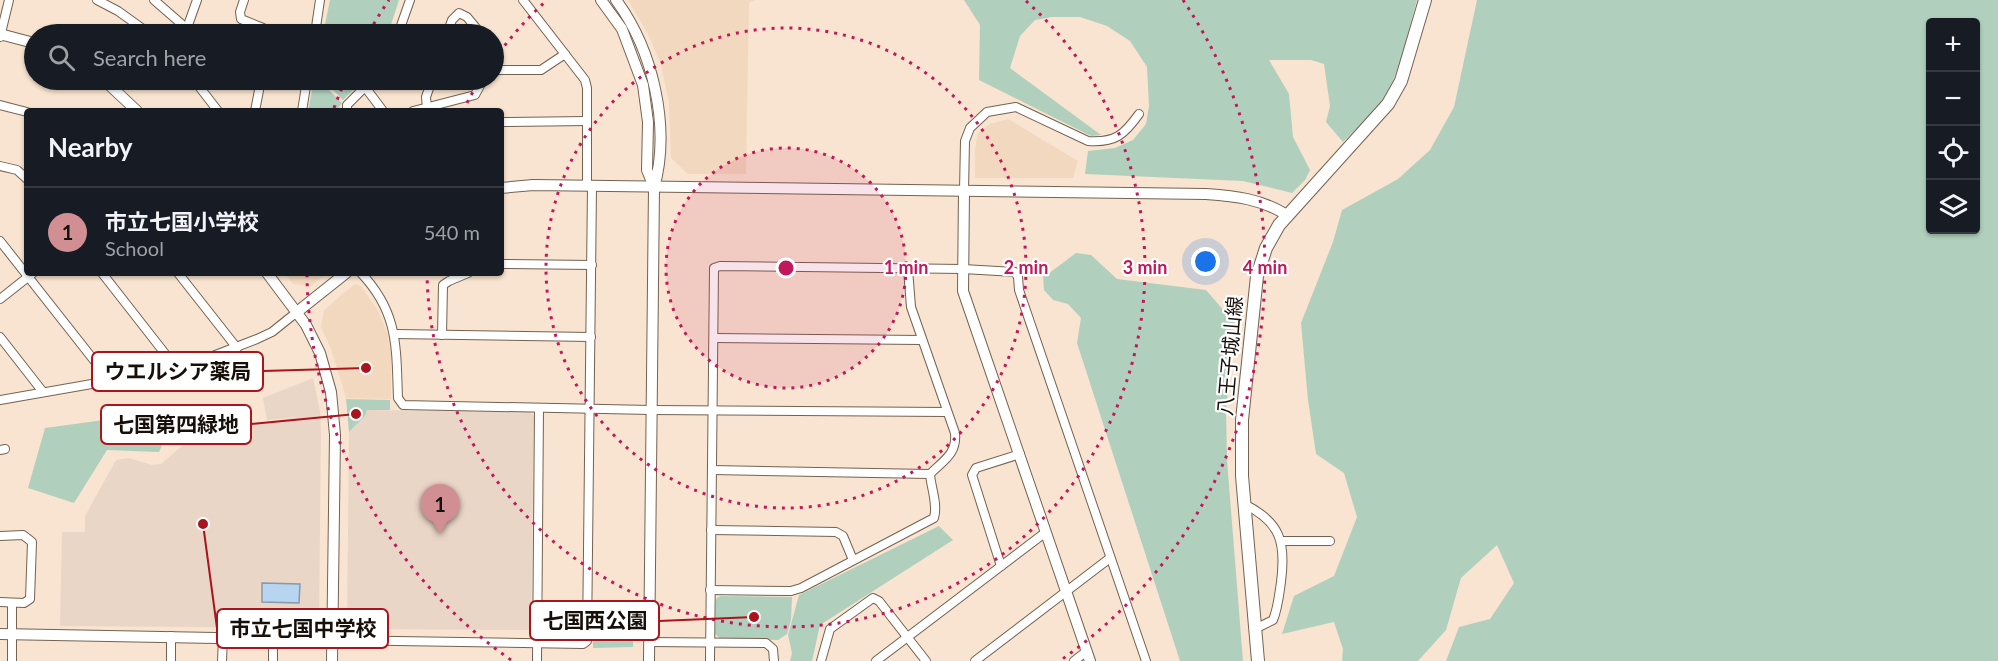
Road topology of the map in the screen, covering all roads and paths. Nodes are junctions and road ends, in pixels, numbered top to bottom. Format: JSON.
{"nodes":[{"id":1,"x":9,"y":0,"type":"edge"},
{"id":2,"x":97,"y":0,"type":"edge"},
{"id":3,"x":154,"y":0,"type":"edge"},
{"id":4,"x":197,"y":0,"type":"edge"},
{"id":5,"x":244,"y":0,"type":"edge"},
{"id":6,"x":320,"y":0,"type":"edge"},
{"id":7,"x":410,"y":0,"type":"edge"},
{"id":8,"x":523,"y":0,"type":"edge"},
{"id":9,"x":601,"y":0,"type":"edge"},
{"id":10,"x":616,"y":0,"type":"edge"},
{"id":11,"x":1425,"y":0,"type":"edge"},
{"id":12,"x":136,"y":24,"type":"edge"},
{"id":13,"x":182,"y":24,"type":"edge"},
{"id":14,"x":192,"y":24,"type":"edge"},
{"id":15,"x":253,"y":24,"type":"edge"},
{"id":16,"x":316,"y":24,"type":"edge"},
{"id":17,"x":402,"y":24,"type":"edge"},
{"id":18,"x":451,"y":24,"type":"edge"},
{"id":19,"x":473,"y":24,"type":"edge"},
{"id":20,"x":0,"y":36,"type":"edge"},
{"id":21,"x":24,"y":41,"type":"edge"},
{"id":22,"x":565,"y":54,"type":"junction"},
{"id":23,"x":504,"y":70,"type":"edge"},
{"id":24,"x":115,"y":90,"type":"edge"},
{"id":25,"x":202,"y":90,"type":"edge"},
{"id":26,"x":258,"y":90,"type":"edge"},
{"id":27,"x":306,"y":90,"type":"edge"},
{"id":28,"x":361,"y":90,"type":"edge"},
{"id":29,"x":366,"y":90,"type":"edge"},
{"id":30,"x":428,"y":90,"type":"edge"},
{"id":31,"x":478,"y":90,"type":"edge"},
{"id":32,"x":0,"y":105,"type":"edge"},
{"id":33,"x":134,"y":108,"type":"edge"},
{"id":34,"x":216,"y":108,"type":"edge"},
{"id":35,"x":256,"y":108,"type":"edge"},
{"id":36,"x":303,"y":108,"type":"edge"},
{"id":37,"x":347,"y":108,"type":"edge"},
{"id":38,"x":382,"y":108,"type":"edge"},
{"id":39,"x":427,"y":108,"type":"joint"},
{"id":40,"x":24,"y":111,"type":"edge"},
{"id":41,"x":1139,"y":114,"type":"dead end"},
{"id":42,"x":587,"y":121,"type":"junction"},
{"id":43,"x":504,"y":122,"type":"edge"},
{"id":44,"x":0,"y":166,"type":"edge"},
{"id":45,"x":24,"y":176,"type":"edge"},
{"id":46,"x":590,"y":186,"type":"junction"},
{"id":47,"x":504,"y":188,"type":"edge"},
{"id":48,"x":654,"y":188,"type":"junction"},
{"id":49,"x":964,"y":191,"type":"junction"},
{"id":50,"x":1287,"y":215,"type":"junction"},
{"id":51,"x":0,"y":241,"type":"edge"},
{"id":52,"x":504,"y":264,"type":"edge"},
{"id":53,"x":592,"y":265,"type":"junction"},
{"id":54,"x":24,"y":268,"type":"edge"},
{"id":55,"x":908,"y":269,"type":"junction"},
{"id":56,"x":963,"y":269,"type":"junction"},
{"id":57,"x":29,"y":276,"type":"edge"},
{"id":58,"x":31,"y":276,"type":"edge"},
{"id":59,"x":104,"y":276,"type":"edge"},
{"id":60,"x":180,"y":276,"type":"edge"},
{"id":61,"x":269,"y":276,"type":"edge"},
{"id":62,"x":342,"y":276,"type":"edge"},
{"id":63,"x":363,"y":276,"type":"edge"},
{"id":64,"x":461,"y":276,"type":"edge"},
{"id":65,"x":0,"y":299,"type":"edge"},
{"id":66,"x":297,"y":312,"type":"junction"},
{"id":67,"x":395,"y":334,"type":"junction"},
{"id":68,"x":442,"y":335,"type":"junction"},
{"id":69,"x":0,"y":337,"type":"edge"},
{"id":70,"x":591,"y":337,"type":"junction"},
{"id":71,"x":714,"y":338,"type":"junction"},
{"id":72,"x":922,"y":340,"type":"junction"},
{"id":73,"x":237,"y":348,"type":"junction"},
{"id":74,"x":174,"y":369,"type":"junction"},
{"id":75,"x":108,"y":381,"type":"junction"},
{"id":76,"x":43,"y":392,"type":"junction"},
{"id":77,"x":0,"y":400,"type":"edge"},
{"id":78,"x":539,"y":408,"type":"junction"},
{"id":79,"x":590,"y":409,"type":"junction"},
{"id":80,"x":651,"y":410,"type":"junction"},
{"id":81,"x":713,"y":410,"type":"junction"},
{"id":82,"x":947,"y":412,"type":"junction"},
{"id":83,"x":1020,"y":454,"type":"junction"},
{"id":84,"x":712,"y":470,"type":"junction"},
{"id":85,"x":930,"y":474,"type":"junction"},
{"id":86,"x":1244,"y":504,"type":"junction"},
{"id":87,"x":711,"y":530,"type":"junction"},
{"id":88,"x":1046,"y":532,"type":"junction"},
{"id":89,"x":0,"y":536,"type":"edge"},
{"id":90,"x":1281,"y":541,"type":"junction"},
{"id":91,"x":1330,"y":541,"type":"dead end"},
{"id":92,"x":1110,"y":558,"type":"junction"},
{"id":93,"x":853,"y":560,"type":"junction"},
{"id":94,"x":1001,"y":566,"type":"junction"},
{"id":95,"x":710,"y":590,"type":"junction"},
{"id":96,"x":1066,"y":591,"type":"junction"},
{"id":97,"x":0,"y":602,"type":"edge"},
{"id":98,"x":12,"y":603,"type":"junction"},
{"id":99,"x":1255,"y":629,"type":"junction"},
{"id":100,"x":0,"y":634,"type":"edge"},
{"id":101,"x":12,"y":634,"type":"junction"},
{"id":102,"x":171,"y":636,"type":"junction"},
{"id":103,"x":223,"y":637,"type":"junction"},
{"id":104,"x":908,"y":637,"type":"junction"},
{"id":105,"x":273,"y":638,"type":"junction"},
{"id":106,"x":332,"y":640,"type":"junction"},
{"id":107,"x":649,"y":642,"type":"junction"},
{"id":108,"x":537,"y":643,"type":"junction"},
{"id":109,"x":710,"y":644,"type":"junction"},
{"id":110,"x":1088,"y":656,"type":"edge"},
{"id":111,"x":12,"y":661,"type":"edge"},
{"id":112,"x":171,"y":661,"type":"edge"},
{"id":113,"x":222,"y":661,"type":"edge"},
{"id":114,"x":273,"y":661,"type":"edge"},
{"id":115,"x":332,"y":661,"type":"edge"},
{"id":116,"x":537,"y":661,"type":"edge"},
{"id":117,"x":649,"y":661,"type":"edge"},
{"id":118,"x":710,"y":661,"type":"edge"},
{"id":119,"x":774,"y":661,"type":"edge"},
{"id":120,"x":822,"y":661,"type":"edge"},
{"id":121,"x":876,"y":661,"type":"edge"},
{"id":122,"x":926,"y":661,"type":"edge"},
{"id":123,"x":975,"y":661,"type":"edge"},
{"id":124,"x":1074,"y":661,"type":"edge"},
{"id":125,"x":1146,"y":661,"type":"edge"},
{"id":126,"x":1258,"y":661,"type":"edge"}],
"edges":[{"from":1,"to":20,"type":"street"},
{"from":2,"to":12,"type":"street"},
{"from":3,"to":13,"type":"street"},
{"from":4,"to":14,"type":"street"},
{"from":5,"to":15,"type":"street"},
{"from":6,"to":16,"type":"street"},
{"from":7,"to":17,"type":"street"},
{"from":8,"to":22,"type":"street"},
{"from":9,"to":48,"type":"street"},
{"from":10,"to":48,"type":"street"},
{"from":11,"to":50,"type":"main road","name":"八王子城山線"},
{"from":18,"to":19,"type":"street"},
{"from":20,"to":21,"type":"street"},
{"from":22,"to":23,"type":"street"},
{"from":22,"to":42,"type":"street"},
{"from":24,"to":33,"type":"street"},
{"from":25,"to":34,"type":"street"},
{"from":26,"to":35,"type":"street"},
{"from":27,"to":36,"type":"street"},
{"from":28,"to":37,"type":"street"},
{"from":29,"to":38,"type":"street"},
{"from":30,"to":39,"type":"street"},
{"from":31,"to":39,"type":"street"},
{"from":32,"to":40,"type":"street"},
{"from":41,"to":49,"type":"street"},
{"from":42,"to":43,"type":"street"},
{"from":42,"to":46,"type":"street"},
{"from":44,"to":45,"type":"street"},
{"from":46,"to":47,"type":"street"},
{"from":46,"to":48,"type":"street"},
{"from":46,"to":53,"type":"street"},
{"from":48,"to":49,"type":"street"},
{"from":48,"to":80,"type":"street"},
{"from":49,"to":50,"type":"street"},
{"from":49,"to":56,"type":"street"},
{"from":50,"to":86,"type":"main road","name":"八王子城山線"},
{"from":51,"to":54,"type":"street"},
{"from":52,"to":53,"type":"street"},
{"from":53,"to":70,"type":"street"},
{"from":55,"to":56,"type":"street"},
{"from":55,"to":71,"type":"street"},
{"from":55,"to":72,"type":"street"},
{"from":56,"to":83,"type":"street"},
{"from":56,"to":92,"type":"street"},
{"from":57,"to":65,"type":"street"},
{"from":58,"to":75,"type":"street"},
{"from":59,"to":74,"type":"street"},
{"from":60,"to":73,"type":"street"},
{"from":61,"to":66,"type":"street"},
{"from":62,"to":66,"type":"street"},
{"from":63,"to":67,"type":"street"},
{"from":64,"to":68,"type":"street"},
{"from":66,"to":73,"type":"street"},
{"from":66,"to":106,"type":"street"},
{"from":67,"to":68,"type":"street"},
{"from":67,"to":78,"type":"street"},
{"from":68,"to":70,"type":"street"},
{"from":69,"to":76,"type":"street"},
{"from":70,"to":79,"type":"street"},
{"from":71,"to":72,"type":"street"},
{"from":71,"to":81,"type":"street"},
{"from":72,"to":82,"type":"street"},
{"from":73,"to":74,"type":"street"},
{"from":74,"to":75,"type":"street"},
{"from":75,"to":76,"type":"street"},
{"from":76,"to":77,"type":"street"},
{"from":78,"to":79,"type":"street"},
{"from":78,"to":108,"type":"street"},
{"from":79,"to":80,"type":"street"},
{"from":79,"to":108,"type":"street"},
{"from":80,"to":81,"type":"street"},
{"from":80,"to":107,"type":"street"},
{"from":81,"to":82,"type":"street"},
{"from":81,"to":84,"type":"street"},
{"from":82,"to":85,"type":"street"},
{"from":83,"to":88,"type":"street"},
{"from":83,"to":94,"type":"street"},
{"from":84,"to":85,"type":"street"},
{"from":84,"to":87,"type":"street"},
{"from":85,"to":93,"type":"street"},
{"from":86,"to":90,"type":"street"},
{"from":86,"to":99,"type":"main road","name":"八王子城山線"},
{"from":87,"to":93,"type":"street"},
{"from":87,"to":95,"type":"street"},
{"from":88,"to":94,"type":"street"},
{"from":88,"to":96,"type":"street"},
{"from":89,"to":98,"type":"street"},
{"from":90,"to":91,"type":"street"},
{"from":90,"to":99,"type":"street"},
{"from":92,"to":96,"type":"street"},
{"from":92,"to":125,"type":"street"},
{"from":93,"to":95,"type":"street"},
{"from":94,"to":104,"type":"street"},
{"from":95,"to":109,"type":"street"},
{"from":96,"to":110,"type":"street"},
{"from":96,"to":123,"type":"street"},
{"from":97,"to":98,"type":"street"},
{"from":98,"to":101,"type":"street"},
{"from":99,"to":126,"type":"main road","name":"八王子城山線"},
{"from":100,"to":101,"type":"street"},
{"from":101,"to":102,"type":"street"},
{"from":101,"to":111,"type":"street"},
{"from":102,"to":103,"type":"street"},
{"from":102,"to":112,"type":"street"},
{"from":103,"to":105,"type":"street"},
{"from":103,"to":113,"type":"street"},
{"from":104,"to":120,"type":"street"},
{"from":104,"to":121,"type":"street"},
{"from":104,"to":122,"type":"street"},
{"from":105,"to":106,"type":"street"},
{"from":105,"to":114,"type":"street"},
{"from":106,"to":108,"type":"street"},
{"from":106,"to":115,"type":"street"},
{"from":107,"to":109,"type":"street"},
{"from":107,"to":117,"type":"street"},
{"from":108,"to":116,"type":"street"},
{"from":109,"to":118,"type":"street"},
{"from":109,"to":119,"type":"street"},
{"from":110,"to":124,"type":"street"}]}
